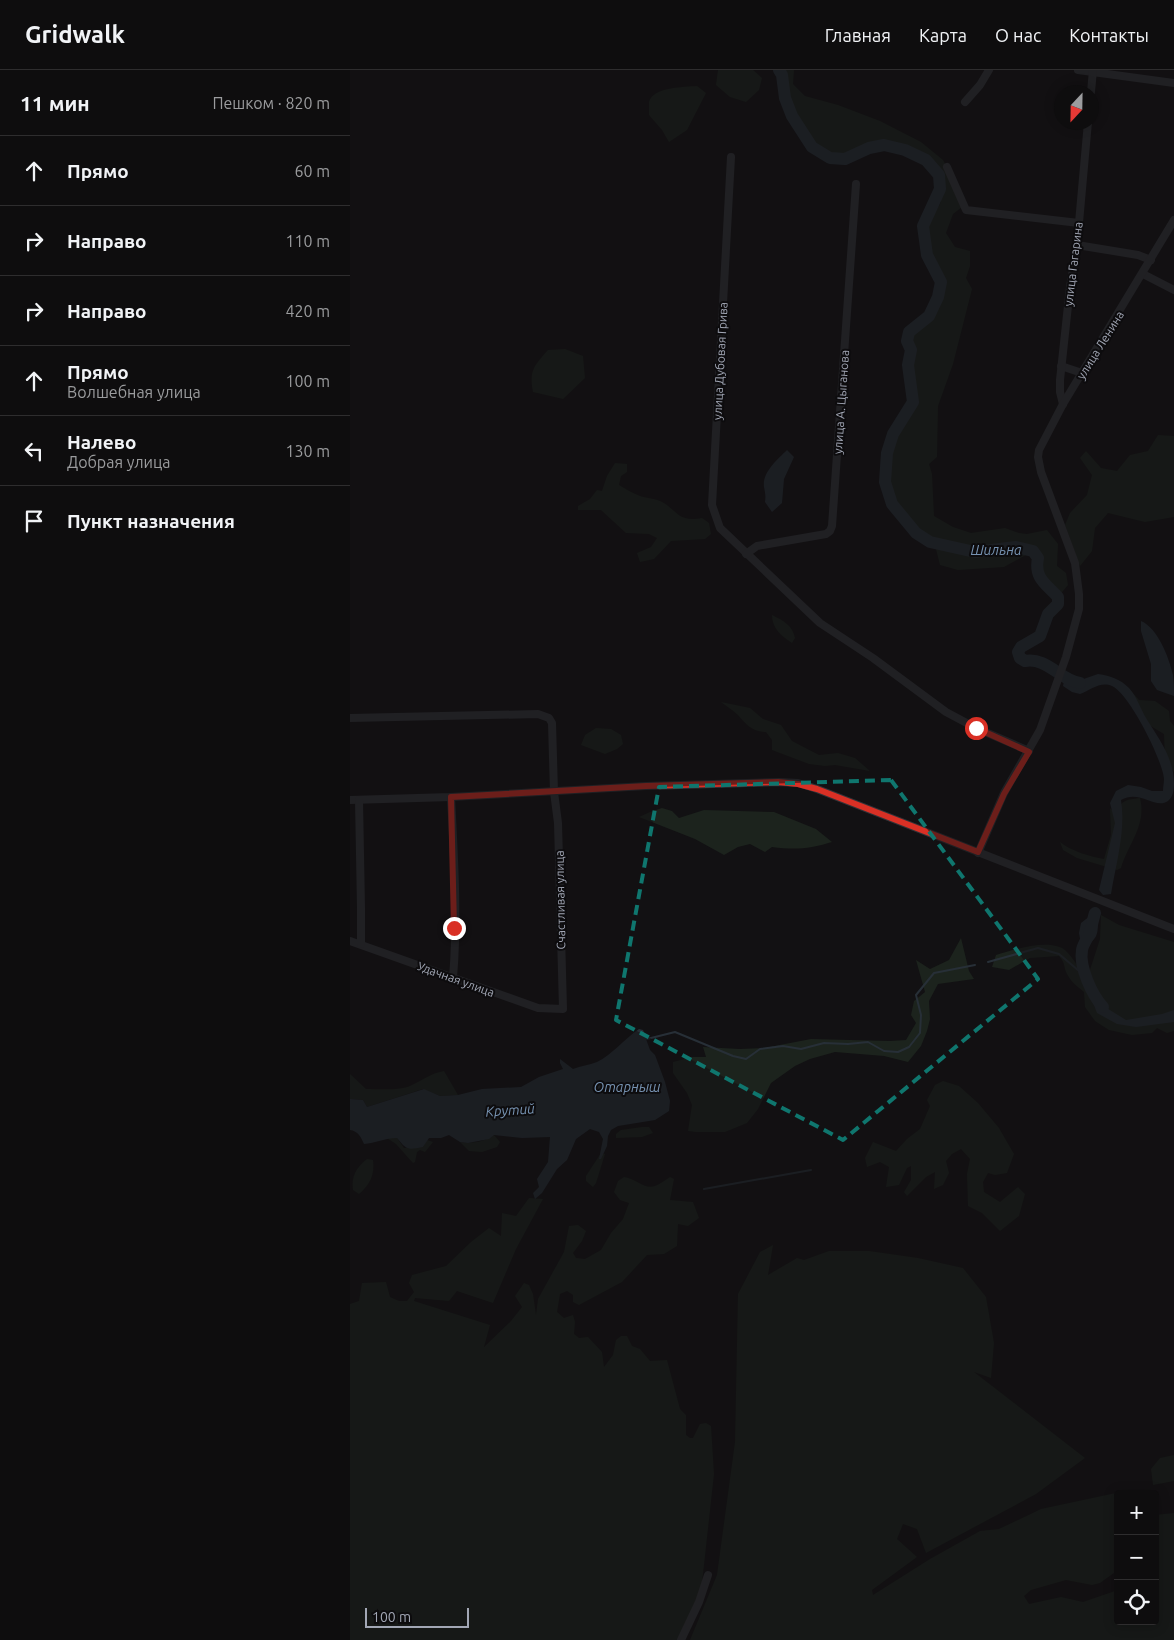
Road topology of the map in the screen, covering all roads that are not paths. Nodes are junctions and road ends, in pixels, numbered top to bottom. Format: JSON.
{"nodes":[{"id":1,"x":990,"y":70,"type":"edge"},
{"id":2,"x":1078,"y":70,"type":"edge"},
{"id":3,"x":1093,"y":72,"type":"edge"},
{"id":4,"x":1174,"y":83,"type":"edge"},
{"id":5,"x":1092,"y":85,"type":"edge"},
{"id":6,"x":964,"y":102,"type":"dead end"},
{"id":7,"x":1087,"y":130,"type":"edge"},
{"id":8,"x":731,"y":156,"type":"dead end"},
{"id":9,"x":948,"y":167,"type":"dead end"},
{"id":10,"x":856,"y":184,"type":"dead end"},
{"id":11,"x":1174,"y":220,"type":"edge"},
{"id":12,"x":1079,"y":222,"type":"junction"},
{"id":13,"x":1077,"y":245,"type":"junction"},
{"id":14,"x":1151,"y":260,"type":"junction"},
{"id":15,"x":1143,"y":274,"type":"junction"},
{"id":16,"x":1174,"y":290,"type":"edge"},
{"id":17,"x":1061,"y":366,"type":"junction"},
{"id":18,"x":1082,"y":373,"type":"junction"},
{"id":19,"x":1063,"y":404,"type":"junction"},
{"id":20,"x":746,"y":554,"type":"junction"},
{"id":21,"x":350,"y":718,"type":"edge"},
{"id":22,"x":1029,"y":752,"type":"junction"},
{"id":23,"x":554,"y":792,"type":"junction"},
{"id":24,"x":451,"y":797,"type":"junction"},
{"id":25,"x":350,"y":800,"type":"edge"},
{"id":26,"x":359,"y":800,"type":"junction"},
{"id":27,"x":978,"y":852,"type":"junction"},
{"id":28,"x":1174,"y":929,"type":"edge"},
{"id":29,"x":350,"y":941,"type":"edge"},
{"id":30,"x":360,"y":944,"type":"junction"},
{"id":31,"x":453,"y":978,"type":"junction"},
{"id":32,"x":563,"y":1009,"type":"joint"},
{"id":33,"x":708,"y":1575,"type":"dead end"},
{"id":34,"x":681,"y":1640,"type":"edge"}],
"edges":[{"from":1,"to":6,"type":"street"},
{"from":2,"to":3,"type":"street"},
{"from":3,"to":4,"type":"street"},
{"from":3,"to":5,"type":"street"},
{"from":7,"to":12,"type":"street","name":"улица Гагарина"},
{"from":8,"to":20,"type":"street","name":"улица Дубовая Грива"},
{"from":9,"to":12,"type":"street"},
{"from":10,"to":20,"type":"street","name":"улица А. Цыганова"},
{"from":11,"to":14,"type":"street","name":"улица Ленина"},
{"from":12,"to":13,"type":"street","name":"улица Гагарина"},
{"from":13,"to":14,"type":"street"},
{"from":13,"to":17,"type":"street","name":"улица Гагарина"},
{"from":14,"to":15,"type":"street","name":"улица Ленина"},
{"from":15,"to":16,"type":"street"},
{"from":15,"to":18,"type":"street","name":"улица Ленина"},
{"from":17,"to":18,"type":"street"},
{"from":17,"to":19,"type":"street","name":"улица Гагарина"},
{"from":18,"to":19,"type":"street","name":"улица Ленина"},
{"from":19,"to":22,"type":"street","name":"улица Ленина"},
{"from":20,"to":22,"type":"street","name":"улица Дубовая Грива"},
{"from":21,"to":23,"type":"street","name":"Счастливая улица"},
{"from":22,"to":27,"type":"street","name":"улица Ленина"},
{"from":23,"to":24,"type":"street"},
{"from":23,"to":27,"type":"street"},
{"from":23,"to":32,"type":"street","name":"Счастливая улица"},
{"from":24,"to":26,"type":"street"},
{"from":24,"to":31,"type":"street"},
{"from":25,"to":26,"type":"street"},
{"from":26,"to":30,"type":"street"},
{"from":27,"to":28,"type":"street"},
{"from":29,"to":30,"type":"street","name":"Удачная улица"},
{"from":30,"to":31,"type":"street","name":"Удачная улица"},
{"from":31,"to":32,"type":"street","name":"Удачная улица"},
{"from":33,"to":34,"type":"street"}]}
